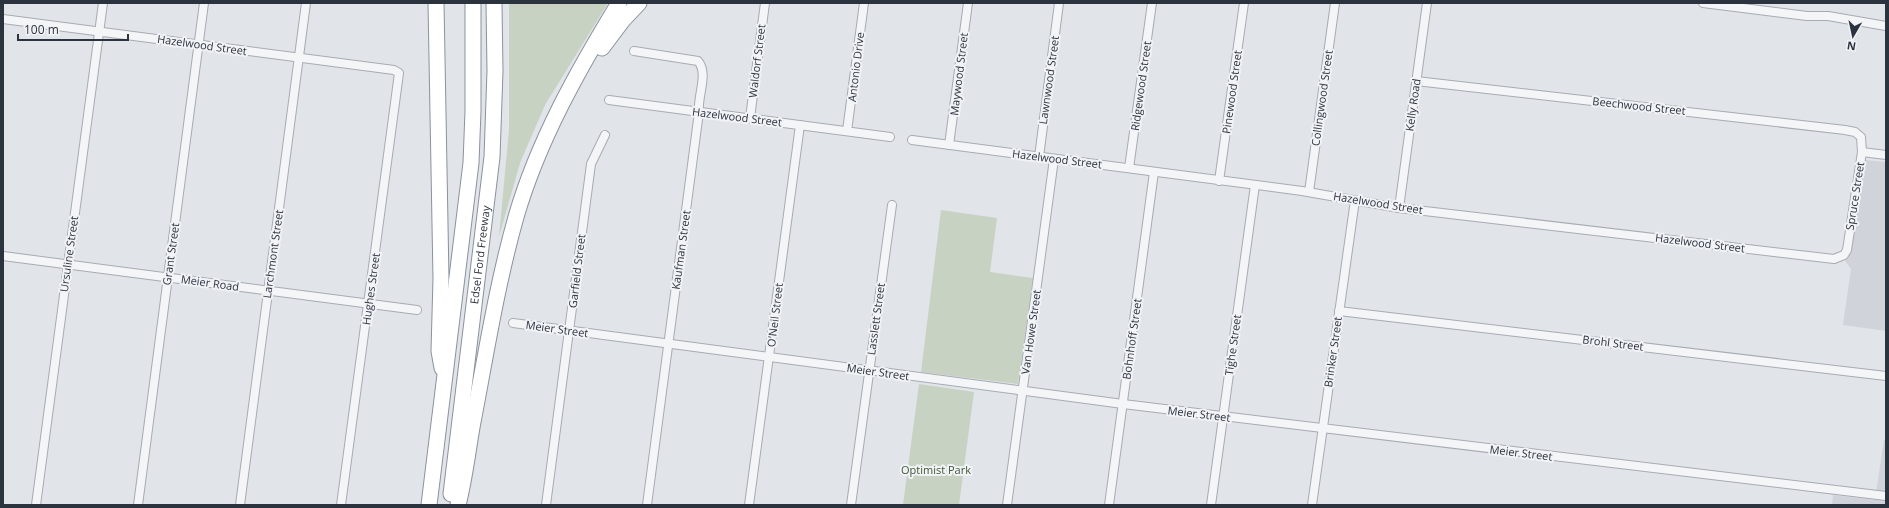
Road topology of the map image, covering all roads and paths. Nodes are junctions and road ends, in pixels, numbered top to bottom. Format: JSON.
{"nodes":[{"id":1,"x":103,"y":3,"type":"edge"},
{"id":2,"x":204,"y":3,"type":"edge"},
{"id":3,"x":306,"y":3,"type":"edge"},
{"id":4,"x":428,"y":3,"type":"edge"},
{"id":5,"x":436,"y":3,"type":"edge"},
{"id":6,"x":474,"y":3,"type":"edge"},
{"id":7,"x":494,"y":3,"type":"edge"},
{"id":8,"x":619,"y":3,"type":"edge"},
{"id":9,"x":639,"y":3,"type":"edge"},
{"id":10,"x":765,"y":3,"type":"edge"},
{"id":11,"x":864,"y":3,"type":"edge"},
{"id":12,"x":968,"y":3,"type":"edge"},
{"id":13,"x":1059,"y":3,"type":"edge"},
{"id":14,"x":1152,"y":3,"type":"edge"},
{"id":15,"x":1244,"y":3,"type":"edge"},
{"id":16,"x":1335,"y":3,"type":"edge"},
{"id":17,"x":1426,"y":3,"type":"edge"},
{"id":18,"x":1703,"y":3,"type":"edge"},
{"id":19,"x":1730,"y":5,"type":"edge"},
{"id":20,"x":3,"y":19,"type":"edge"},
{"id":21,"x":1886,"y":26,"type":"edge"},
{"id":22,"x":99,"y":31,"type":"junction"},
{"id":23,"x":199,"y":44,"type":"junction"},
{"id":24,"x":634,"y":51,"type":"dead end"},
{"id":25,"x":299,"y":58,"type":"junction"},
{"id":26,"x":399,"y":73,"type":"joint"},
{"id":27,"x":1416,"y":81,"type":"junction"},
{"id":28,"x":609,"y":100,"type":"dead end"},
{"id":29,"x":699,"y":112,"type":"junction"},
{"id":30,"x":750,"y":118,"type":"junction"},
{"id":31,"x":555,"y":119,"type":"junction"},
{"id":32,"x":800,"y":125,"type":"junction"},
{"id":33,"x":847,"y":131,"type":"junction"},
{"id":34,"x":438,"y":135,"type":"junction"},
{"id":35,"x":605,"y":135,"type":"dead end"},
{"id":36,"x":890,"y":137,"type":"dead end"},
{"id":37,"x":1861,"y":137,"type":"joint"},
{"id":38,"x":912,"y":140,"type":"dead end"},
{"id":39,"x":950,"y":145,"type":"junction"},
{"id":40,"x":1862,"y":152,"type":"junction"},
{"id":41,"x":1886,"y":155,"type":"edge"},
{"id":42,"x":1039,"y":157,"type":"junction"},
{"id":43,"x":1054,"y":159,"type":"junction"},
{"id":44,"x":1129,"y":168,"type":"junction"},
{"id":45,"x":1154,"y":172,"type":"junction"},
{"id":46,"x":1219,"y":180,"type":"junction"},
{"id":47,"x":1255,"y":185,"type":"junction"},
{"id":48,"x":1309,"y":192,"type":"junction"},
{"id":49,"x":1355,"y":200,"type":"junction"},
{"id":50,"x":892,"y":205,"type":"dead end"},
{"id":51,"x":1399,"y":208,"type":"junction"},
{"id":52,"x":1844,"y":255,"type":"joint"},
{"id":53,"x":3,"y":256,"type":"edge"},
{"id":54,"x":68,"y":264,"type":"junction"},
{"id":55,"x":168,"y":277,"type":"junction"},
{"id":56,"x":268,"y":290,"type":"junction"},
{"id":57,"x":369,"y":304,"type":"junction"},
{"id":58,"x":417,"y":310,"type":"dead end"},
{"id":59,"x":1339,"y":311,"type":"junction"},
{"id":60,"x":514,"y":323,"type":"dead end"},
{"id":61,"x":569,"y":331,"type":"junction"},
{"id":62,"x":668,"y":343,"type":"junction"},
{"id":63,"x":770,"y":357,"type":"junction"},
{"id":64,"x":869,"y":370,"type":"junction"},
{"id":65,"x":1886,"y":376,"type":"edge"},
{"id":66,"x":445,"y":382,"type":"junction"},
{"id":67,"x":1023,"y":391,"type":"junction"},
{"id":68,"x":1123,"y":404,"type":"junction"},
{"id":69,"x":1224,"y":417,"type":"junction"},
{"id":70,"x":1323,"y":430,"type":"junction"},
{"id":71,"x":1886,"y":496,"type":"edge"},
{"id":72,"x":36,"y":505,"type":"edge"},
{"id":73,"x":138,"y":505,"type":"edge"},
{"id":74,"x":240,"y":505,"type":"edge"},
{"id":75,"x":341,"y":505,"type":"edge"},
{"id":76,"x":429,"y":505,"type":"edge"},
{"id":77,"x":450,"y":505,"type":"edge"},
{"id":78,"x":458,"y":505,"type":"edge"},
{"id":79,"x":546,"y":505,"type":"edge"},
{"id":80,"x":647,"y":505,"type":"edge"},
{"id":81,"x":749,"y":505,"type":"edge"},
{"id":82,"x":851,"y":505,"type":"edge"},
{"id":83,"x":1007,"y":505,"type":"edge"},
{"id":84,"x":1109,"y":505,"type":"edge"},
{"id":85,"x":1211,"y":505,"type":"edge"},
{"id":86,"x":1312,"y":505,"type":"edge"}],
"edges":[{"from":1,"to":22,"type":"street","name":"Ursuline Street"},
{"from":2,"to":23,"type":"street","name":"Grant Street"},
{"from":3,"to":25,"type":"street","name":"Larchmont Street"},
{"from":4,"to":34,"type":"highway"},
{"from":5,"to":34,"type":"highway"},
{"from":6,"to":66,"type":"highway","name":"Edsel Ford Freeway"},
{"from":7,"to":77,"type":"highway","name":"Edsel Ford Freeway"},
{"from":8,"to":31,"type":"highway"},
{"from":9,"to":31,"type":"highway"},
{"from":10,"to":30,"type":"street","name":"Waldorf Street"},
{"from":11,"to":33,"type":"street","name":"Antonio Drive"},
{"from":12,"to":39,"type":"street","name":"Maywood Street"},
{"from":13,"to":42,"type":"street","name":"Lawnwood Street"},
{"from":14,"to":44,"type":"street","name":"Ridgewood Street"},
{"from":15,"to":46,"type":"street","name":"Pinewood Street"},
{"from":16,"to":48,"type":"street","name":"Collingwood Street"},
{"from":17,"to":27,"type":"street","name":"Kelly Road"},
{"from":18,"to":19,"type":"street"},
{"from":19,"to":21,"type":"street"},
{"from":20,"to":22,"type":"street","name":"Hazelwood Street"},
{"from":22,"to":23,"type":"street","name":"Hazelwood Street"},
{"from":22,"to":54,"type":"street","name":"Ursuline Street"},
{"from":23,"to":25,"type":"street","name":"Hazelwood Street"},
{"from":23,"to":55,"type":"street","name":"Grant Street"},
{"from":24,"to":29,"type":"street","name":"Kaufman Street"},
{"from":25,"to":26,"type":"street","name":"Hazelwood Street"},
{"from":25,"to":56,"type":"street","name":"Larchmont Street"},
{"from":26,"to":57,"type":"street","name":"Hughes Street"},
{"from":27,"to":37,"type":"street","name":"Beechwood Street"},
{"from":27,"to":51,"type":"street","name":"Kelly Road"},
{"from":28,"to":29,"type":"street","name":"Hazelwood Street"},
{"from":29,"to":30,"type":"street","name":"Hazelwood Street"},
{"from":29,"to":62,"type":"street","name":"Kaufman Street"},
{"from":30,"to":32,"type":"street","name":"Hazelwood Street"},
{"from":31,"to":78,"type":"highway"},
{"from":32,"to":33,"type":"street","name":"Hazelwood Street"},
{"from":32,"to":63,"type":"street","name":"O'Neil Street"},
{"from":33,"to":36,"type":"street","name":"Hazelwood Street"},
{"from":34,"to":66,"type":"highway"},
{"from":35,"to":61,"type":"street","name":"Garfield Street"},
{"from":37,"to":40,"type":"street","name":"Spruce Street"},
{"from":38,"to":39,"type":"street","name":"Hazelwood Street"},
{"from":39,"to":42,"type":"street","name":"Hazelwood Street"},
{"from":40,"to":41,"type":"street"},
{"from":40,"to":52,"type":"street","name":"Spruce Street"},
{"from":42,"to":43,"type":"street","name":"Hazelwood Street"},
{"from":43,"to":44,"type":"street","name":"Hazelwood Street"},
{"from":43,"to":67,"type":"street","name":"Van Howe Street"},
{"from":44,"to":45,"type":"street","name":"Hazelwood Street"},
{"from":45,"to":46,"type":"street","name":"Hazelwood Street"},
{"from":45,"to":68,"type":"street","name":"Bohnhoff Street"},
{"from":46,"to":47,"type":"street","name":"Hazelwood Street"},
{"from":47,"to":48,"type":"street","name":"Hazelwood Street"},
{"from":47,"to":69,"type":"street","name":"Tighe Street"},
{"from":48,"to":49,"type":"street","name":"Hazelwood Street"},
{"from":49,"to":51,"type":"street","name":"Hazelwood Street"},
{"from":49,"to":59,"type":"street","name":"Brinker Street"},
{"from":50,"to":64,"type":"street","name":"Lasslett Street"},
{"from":51,"to":52,"type":"street","name":"Hazelwood Street"},
{"from":53,"to":54,"type":"street","name":"Meier Road"},
{"from":54,"to":55,"type":"street","name":"Meier Road"},
{"from":54,"to":72,"type":"street","name":"Ursuline Street"},
{"from":55,"to":56,"type":"street","name":"Meier Road"},
{"from":55,"to":73,"type":"street","name":"Grant Street"},
{"from":56,"to":57,"type":"street","name":"Meier Road"},
{"from":56,"to":74,"type":"street","name":"Larchmont Street"},
{"from":57,"to":58,"type":"street","name":"Meier Road"},
{"from":57,"to":75,"type":"street","name":"Hughes Street"},
{"from":59,"to":65,"type":"street","name":"Brohl Street"},
{"from":59,"to":70,"type":"street","name":"Brinker Street"},
{"from":60,"to":61,"type":"street","name":"Meier Street"},
{"from":61,"to":62,"type":"street","name":"Meier Street"},
{"from":61,"to":79,"type":"street","name":"Garfield Street"},
{"from":62,"to":63,"type":"street","name":"Meier Street"},
{"from":62,"to":80,"type":"street","name":"Kaufman Street"},
{"from":63,"to":64,"type":"street","name":"Meier Street"},
{"from":63,"to":81,"type":"street","name":"O'Neil Street"},
{"from":64,"to":67,"type":"street","name":"Meier Street"},
{"from":64,"to":82,"type":"street","name":"Lasslett Street"},
{"from":66,"to":76,"type":"highway","name":"Edsel Ford Freeway"},
{"from":67,"to":68,"type":"street","name":"Meier Street"},
{"from":67,"to":83,"type":"street","name":"Van Howe Street"},
{"from":68,"to":69,"type":"street","name":"Meier Street"},
{"from":68,"to":84,"type":"street","name":"Bohnhoff Street"},
{"from":69,"to":70,"type":"street","name":"Meier Street"},
{"from":69,"to":85,"type":"street","name":"Tighe Street"},
{"from":70,"to":71,"type":"street","name":"Meier Street"},
{"from":70,"to":86,"type":"street","name":"Brinker Street"}]}
